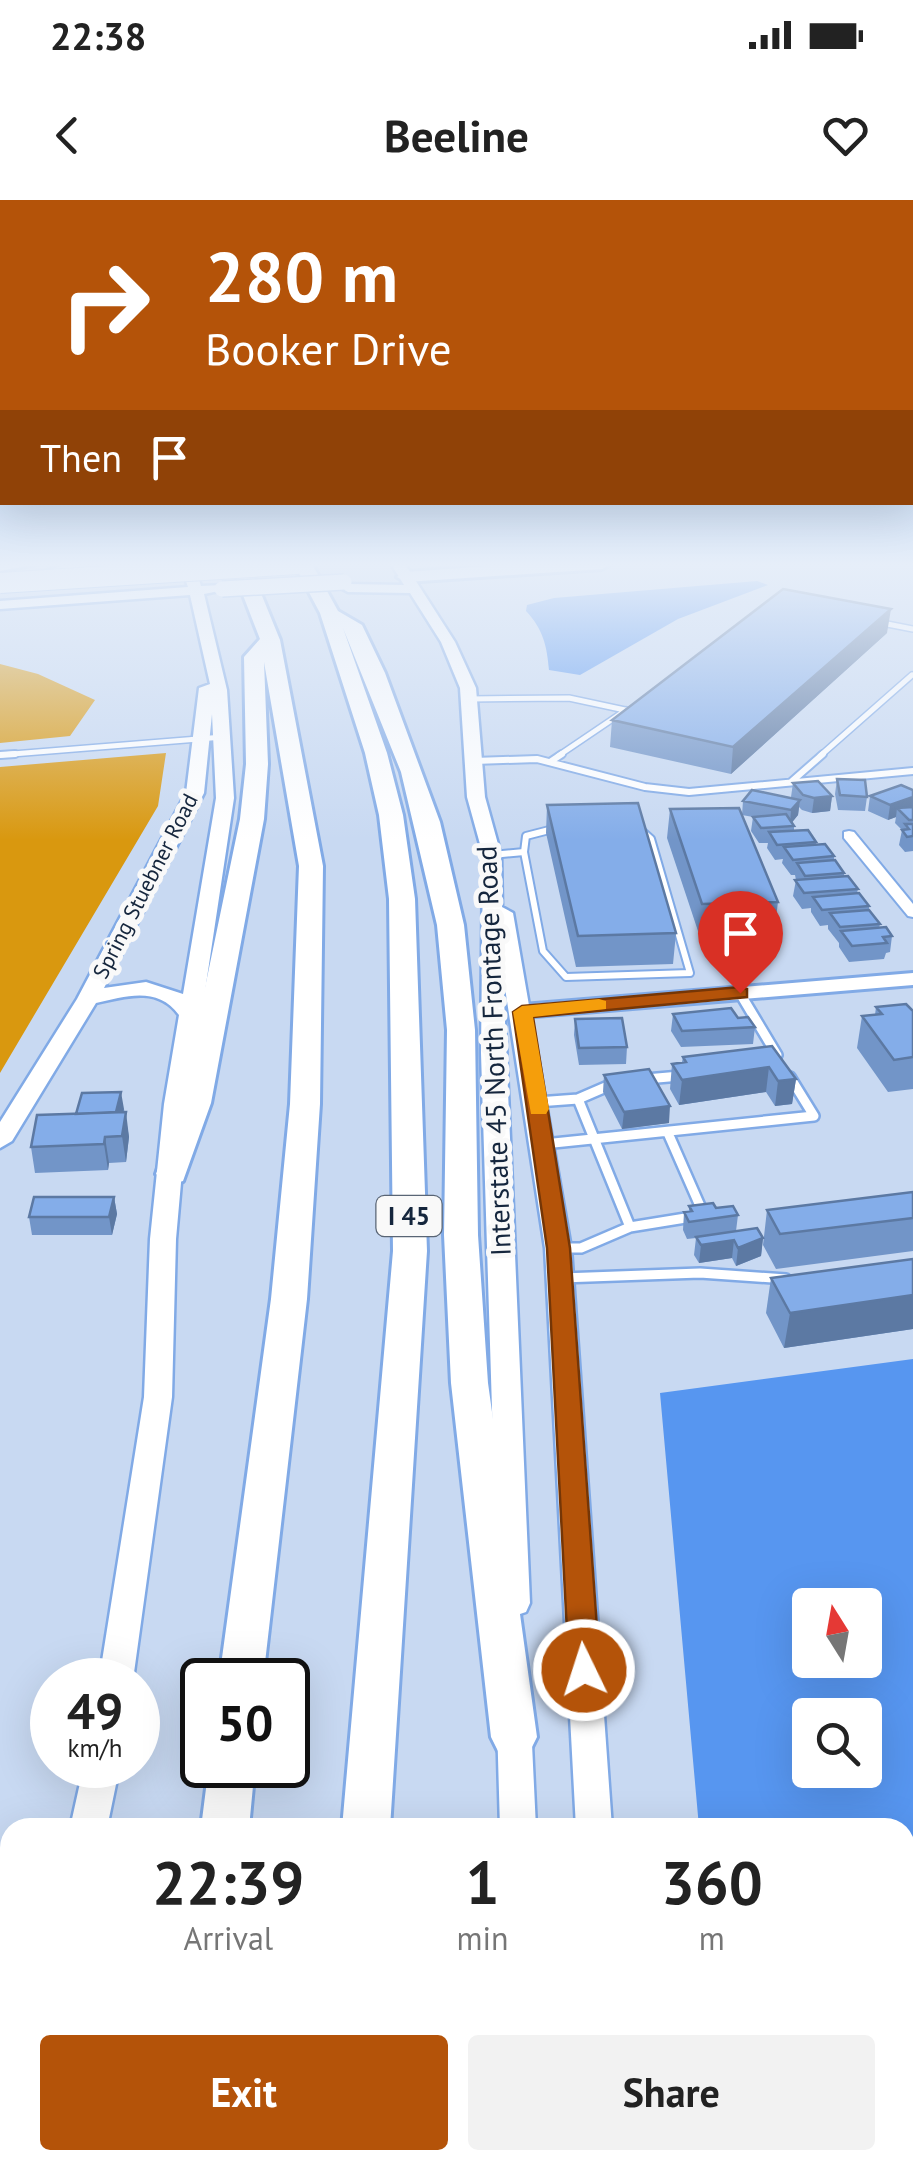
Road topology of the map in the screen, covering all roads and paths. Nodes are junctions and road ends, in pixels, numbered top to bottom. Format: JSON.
{"nodes":[{"id":1,"x":213,"y":656,"type":"edge"},
{"id":2,"x":256,"y":656,"type":"edge"},
{"id":3,"x":273,"y":656,"type":"edge"},
{"id":4,"x":354,"y":656,"type":"edge"},
{"id":5,"x":368,"y":656,"type":"edge"},
{"id":6,"x":453,"y":656,"type":"edge"},
{"id":7,"x":913,"y":674,"type":"edge"},
{"id":8,"x":469,"y":698,"type":"junction"},
{"id":9,"x":640,"y":699,"type":"edge"},
{"id":10,"x":625,"y":710,"type":"junction"},
{"id":11,"x":213,"y":738,"type":"junction"},
{"id":12,"x":0,"y":755,"type":"edge"},
{"id":13,"x":474,"y":761,"type":"junction"},
{"id":14,"x":550,"y":762,"type":"junction"},
{"id":15,"x":913,"y":771,"type":"edge"},
{"id":16,"x":791,"y":782,"type":"junction"},
{"id":17,"x":573,"y":827,"type":"edge"},
{"id":18,"x":631,"y":827,"type":"edge"},
{"id":19,"x":850,"y":835,"type":"dead end"},
{"id":20,"x":524,"y":852,"type":"junction"},
{"id":21,"x":492,"y":855,"type":"junction"},
{"id":22,"x":910,"y":906,"type":"edge"},
{"id":23,"x":690,"y":973,"type":"junction"},
{"id":24,"x":913,"y":979,"type":"edge"},
{"id":25,"x":740,"y":993,"type":"junction"},
{"id":26,"x":698,"y":996,"type":"junction"},
{"id":27,"x":88,"y":999,"type":"junction"},
{"id":28,"x":522,"y":1012,"type":"junction"},
{"id":29,"x":192,"y":1017,"type":"junction"},
{"id":30,"x":782,"y":1064,"type":"junction"},
{"id":31,"x":764,"y":1066,"type":"edge"},
{"id":32,"x":692,"y":1074,"type":"edge"},
{"id":33,"x":638,"y":1080,"type":"edge"},
{"id":34,"x":620,"y":1082,"type":"edge"},
{"id":35,"x":578,"y":1099,"type":"junction"},
{"id":36,"x":538,"y":1102,"type":"junction"},
{"id":37,"x":6,"y":1118,"type":"edge"},
{"id":38,"x":668,"y":1133,"type":"junction"},
{"id":39,"x":0,"y":1142,"type":"edge"},
{"id":40,"x":595,"y":1142,"type":"junction"},
{"id":41,"x":544,"y":1144,"type":"junction"},
{"id":42,"x":172,"y":1174,"type":"junction"},
{"id":43,"x":630,"y":1227,"type":"junction"},
{"id":44,"x":558,"y":1248,"type":"junction"},
{"id":45,"x":560,"y":1278,"type":"junction"},
{"id":46,"x":803,"y":1282,"type":"edge"},
{"id":47,"x":119,"y":1658,"type":"edge"},
{"id":48,"x":244,"y":1658,"type":"edge"},
{"id":49,"x":514,"y":1737,"type":"junction"},
{"id":50,"x":97,"y":1788,"type":"edge"},
{"id":51,"x":229,"y":1788,"type":"edge"},
{"id":52,"x":90,"y":1818,"type":"edge"},
{"id":53,"x":225,"y":1818,"type":"edge"},
{"id":54,"x":367,"y":1818,"type":"edge"},
{"id":55,"x":518,"y":1818,"type":"edge"},
{"id":56,"x":593,"y":1818,"type":"edge"}],
"edges":[{"from":1,"to":11,"type":"main road","name":"Spring Stuebner Road"},
{"from":2,"to":42,"type":"highway"},
{"from":3,"to":48,"type":"highway"},
{"from":4,"to":54,"type":"highway","number":"I 45"},
{"from":5,"to":49,"type":"highway"},
{"from":6,"to":8,"type":"main road","name":"Interstate 45 North Frontage Road"},
{"from":7,"to":16,"type":"lane"},
{"from":8,"to":10,"type":"lane"},
{"from":8,"to":13,"type":"main road","name":"Interstate 45 North Frontage Road"},
{"from":9,"to":10,"type":"lane"},
{"from":10,"to":14,"type":"lane"},
{"from":11,"to":12,"type":"lane"},
{"from":11,"to":27,"type":"main road","name":"Spring Stuebner Road"},
{"from":11,"to":29,"type":"main road"},
{"from":13,"to":14,"type":"lane"},
{"from":13,"to":21,"type":"main road","name":"Interstate 45 North Frontage Road"},
{"from":14,"to":16,"type":"lane"},
{"from":15,"to":16,"type":"lane"},
{"from":17,"to":20,"type":"lane"},
{"from":18,"to":23,"type":"lane"},
{"from":19,"to":22,"type":"street"},
{"from":20,"to":21,"type":"lane"},
{"from":20,"to":23,"type":"lane"},
{"from":21,"to":28,"type":"main road"},
{"from":21,"to":49,"type":"main road","name":"Interstate 45 North Frontage Road"},
{"from":23,"to":26,"type":"lane"},
{"from":24,"to":25,"type":"street"},
{"from":25,"to":26,"type":"street"},
{"from":25,"to":30,"type":"lane"},
{"from":26,"to":28,"type":"street"},
{"from":27,"to":29,"type":"main road","name":"Spring Stuebner Road"},
{"from":27,"to":37,"type":"main road","name":"Spring Stuebner Road"},
{"from":28,"to":36,"type":"main road"},
{"from":29,"to":42,"type":"main road"},
{"from":30,"to":31,"type":"lane"},
{"from":30,"to":38,"type":"lane"},
{"from":32,"to":33,"type":"lane"},
{"from":34,"to":35,"type":"lane"},
{"from":35,"to":36,"type":"lane"},
{"from":35,"to":40,"type":"lane"},
{"from":36,"to":41,"type":"main road"},
{"from":37,"to":39,"type":"main road","name":"Spring Stuebner Road"},
{"from":38,"to":40,"type":"lane"},
{"from":38,"to":43,"type":"lane"},
{"from":40,"to":41,"type":"lane"},
{"from":40,"to":43,"type":"lane"},
{"from":41,"to":44,"type":"main road"},
{"from":42,"to":47,"type":"main road"},
{"from":43,"to":44,"type":"lane"},
{"from":44,"to":45,"type":"main road"},
{"from":45,"to":46,"type":"lane"},
{"from":45,"to":56,"type":"main road"},
{"from":49,"to":55,"type":"main road","name":"Interstate 45 North Frontage Road"},
{"from":50,"to":52,"type":"main road"},
{"from":51,"to":53,"type":"highway"}]}
